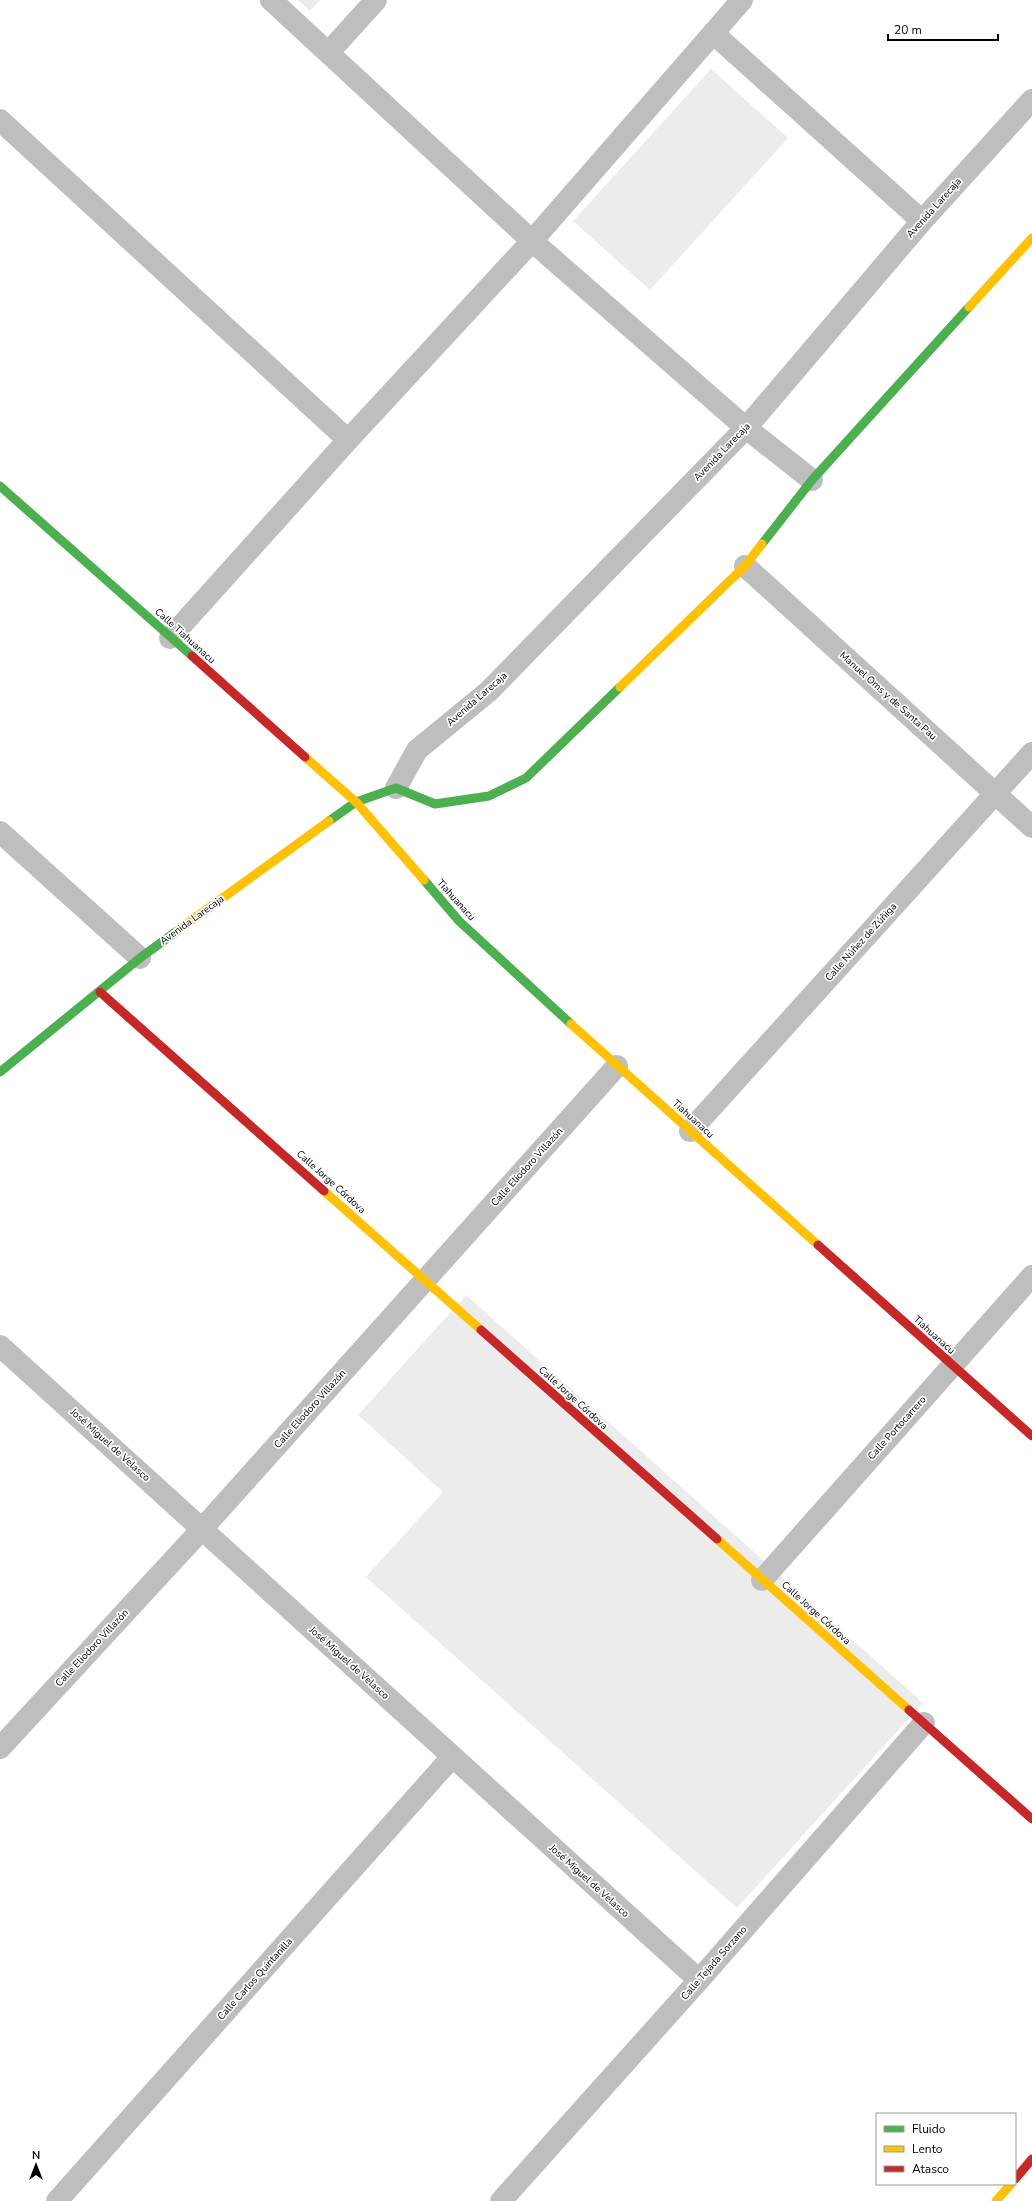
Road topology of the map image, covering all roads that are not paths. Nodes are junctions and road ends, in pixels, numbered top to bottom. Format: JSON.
{"nodes":[{"id":1,"x":271,"y":0,"type":"edge"},
{"id":2,"x":376,"y":0,"type":"edge"},
{"id":3,"x":742,"y":0,"type":"edge"},
{"id":4,"x":713,"y":33,"type":"junction"},
{"id":5,"x":330,"y":52,"type":"junction"},
{"id":6,"x":1032,"y":100,"type":"edge"},
{"id":7,"x":0,"y":120,"type":"edge"},
{"id":8,"x":922,"y":221,"type":"junction"},
{"id":9,"x":1032,"y":238,"type":"edge"},
{"id":10,"x":532,"y":241,"type":"junction"},
{"id":11,"x":746,"y":428,"type":"junction"},
{"id":12,"x":348,"y":440,"type":"junction"},
{"id":13,"x":812,"y":480,"type":"junction"},
{"id":14,"x":0,"y":486,"type":"edge"},
{"id":15,"x":745,"y":566,"type":"junction"},
{"id":16,"x":170,"y":638,"type":"junction"},
{"id":17,"x":1032,"y":753,"type":"edge"},
{"id":18,"x":396,"y":788,"type":"junction"},
{"id":19,"x":995,"y":793,"type":"junction"},
{"id":20,"x":356,"y":802,"type":"junction"},
{"id":21,"x":1032,"y":826,"type":"edge"},
{"id":22,"x":0,"y":832,"type":"edge"},
{"id":23,"x":140,"y":958,"type":"junction"},
{"id":24,"x":100,"y":992,"type":"junction"},
{"id":25,"x":617,"y":1066,"type":"junction"},
{"id":26,"x":0,"y":1072,"type":"edge"},
{"id":27,"x":690,"y":1131,"type":"junction"},
{"id":28,"x":1032,"y":1276,"type":"edge"},
{"id":29,"x":425,"y":1281,"type":"junction"},
{"id":30,"x":0,"y":1346,"type":"edge"},
{"id":31,"x":953,"y":1366,"type":"junction"},
{"id":32,"x":1032,"y":1436,"type":"edge"},
{"id":33,"x":202,"y":1529,"type":"junction"},
{"id":34,"x":762,"y":1580,"type":"junction"},
{"id":35,"x":924,"y":1723,"type":"junction"},
{"id":36,"x":0,"y":1748,"type":"edge"},
{"id":37,"x":452,"y":1757,"type":"junction"},
{"id":38,"x":1032,"y":1819,"type":"edge"},
{"id":39,"x":699,"y":1980,"type":"junction"},
{"id":40,"x":1032,"y":2159,"type":"edge"},
{"id":41,"x":1016,"y":2178,"type":"edge"},
{"id":42,"x":1010,"y":2185,"type":"edge"},
{"id":43,"x":57,"y":2201,"type":"edge"},
{"id":44,"x":501,"y":2201,"type":"edge"},
{"id":45,"x":996,"y":2201,"type":"edge"}],
"edges":[{"from":1,"to":5,"type":"street"},
{"from":2,"to":5,"type":"street"},
{"from":3,"to":4,"type":"street"},
{"from":4,"to":8,"type":"street"},
{"from":4,"to":10,"type":"street"},
{"from":5,"to":10,"type":"street"},
{"from":6,"to":8,"type":"street","name":"Avenida Larecaja"},
{"from":7,"to":12,"type":"street"},
{"from":8,"to":11,"type":"street","name":"Avenida Larecaja"},
{"from":9,"to":13,"type":"street"},
{"from":10,"to":11,"type":"street"},
{"from":10,"to":12,"type":"street"},
{"from":11,"to":13,"type":"street"},
{"from":11,"to":18,"type":"street","name":"Avenida Larecaja"},
{"from":12,"to":16,"type":"street"},
{"from":13,"to":15,"type":"street"},
{"from":14,"to":16,"type":"street","name":"Calle Tiahuanacu"},
{"from":15,"to":18,"type":"street"},
{"from":15,"to":19,"type":"street","name":"Manuel Oms y de Santa Pau"},
{"from":16,"to":20,"type":"street","name":"Calle Tiahuanacu"},
{"from":17,"to":19,"type":"street","name":"Calle Núñez de Zúñiga"},
{"from":18,"to":20,"type":"street","name":"Avenida Larecaja"},
{"from":19,"to":21,"type":"street","name":"Manuel Oms y de Santa Pau"},
{"from":19,"to":27,"type":"street","name":"Calle Núñez de Zúñiga"},
{"from":20,"to":23,"type":"street","name":"Avenida Larecaja"},
{"from":20,"to":25,"type":"street","name":"Tiahuanacu"},
{"from":22,"to":23,"type":"street"},
{"from":23,"to":24,"type":"street","name":"Avenida Larecaja"},
{"from":24,"to":26,"type":"street","name":"Avenida Larecaja"},
{"from":24,"to":29,"type":"street","name":"Calle Jorge Córdova"},
{"from":25,"to":27,"type":"street","name":"Tiahuanacu"},
{"from":25,"to":29,"type":"street","name":"Calle Eliodoro Villazón"},
{"from":27,"to":31,"type":"street","name":"Tiahuanacu"},
{"from":28,"to":31,"type":"street","name":"Calle Portocarrero"},
{"from":29,"to":33,"type":"street","name":"Calle Eliodoro Villazón"},
{"from":29,"to":34,"type":"street","name":"Calle Jorge Córdova"},
{"from":30,"to":33,"type":"street","name":"José Miguel de Velasco"},
{"from":31,"to":32,"type":"street","name":"Tiahuanacu"},
{"from":31,"to":34,"type":"street","name":"Calle Portocarrero"},
{"from":33,"to":36,"type":"street","name":"Calle Eliodoro Villazón"},
{"from":33,"to":37,"type":"street","name":"José Miguel de Velasco"},
{"from":34,"to":35,"type":"street","name":"Calle Jorge Córdova"},
{"from":35,"to":38,"type":"street","name":"Calle Jorge Córdova"},
{"from":35,"to":39,"type":"street","name":"Calle Tejada Sorzano"},
{"from":37,"to":39,"type":"street","name":"José Miguel de Velasco"},
{"from":37,"to":43,"type":"street","name":"Calle Carlos Quintanilla"},
{"from":39,"to":44,"type":"street","name":"Calle Tejada Sorzano"},
{"from":40,"to":41,"type":"street"},
{"from":42,"to":45,"type":"street"}]}
